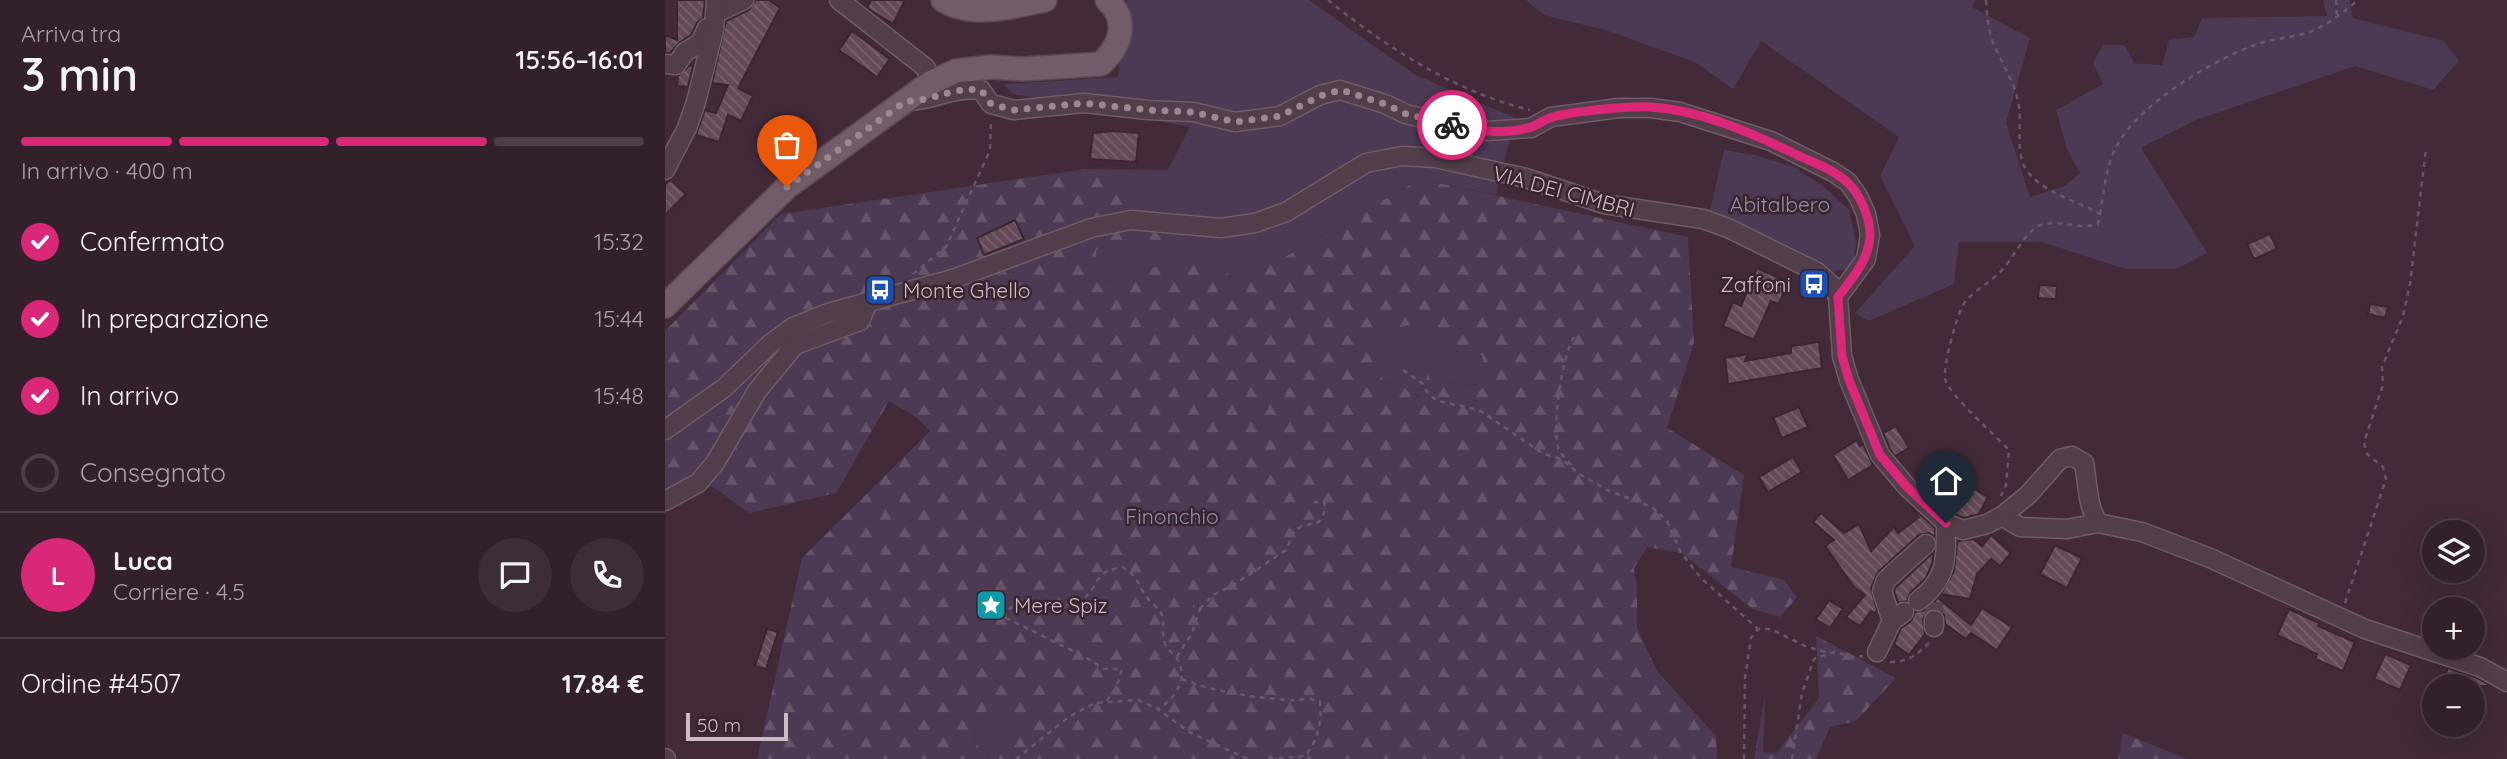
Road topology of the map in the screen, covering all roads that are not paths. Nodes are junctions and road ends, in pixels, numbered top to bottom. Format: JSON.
{"nodes":[{"id":1,"x":744,"y":0,"type":"edge"},
{"id":2,"x":839,"y":0,"type":"edge"},
{"id":3,"x":943,"y":0,"type":"edge"},
{"id":4,"x":1042,"y":0,"type":"edge"},
{"id":5,"x":1107,"y":0,"type":"edge"},
{"id":6,"x":716,"y":6,"type":"edge"},
{"id":7,"x":665,"y":64,"type":"edge"},
{"id":8,"x":930,"y":83,"type":"junction"},
{"id":9,"x":906,"y":101,"type":"junction"},
{"id":10,"x":665,"y":170,"type":"edge"},
{"id":11,"x":1838,"y":297,"type":"junction"},
{"id":12,"x":869,"y":300,"type":"junction"},
{"id":13,"x":665,"y":306,"type":"edge"},
{"id":14,"x":665,"y":430,"type":"edge"},
{"id":15,"x":665,"y":500,"type":"edge"},
{"id":16,"x":1994,"y":520,"type":"junction"},
{"id":17,"x":2098,"y":523,"type":"junction"},
{"id":18,"x":1943,"y":526,"type":"junction"},
{"id":19,"x":1926,"y":544,"type":"dead end"},
{"id":20,"x":1916,"y":605,"type":"junction"},
{"id":21,"x":1876,"y":658,"type":"road end"},
{"id":22,"x":2507,"y":682,"type":"edge"}],
"edges":[{"from":1,"to":6,"type":"street"},
{"from":2,"to":8,"type":"street"},
{"from":3,"to":4,"type":"main road"},
{"from":5,"to":8,"type":"main road"},
{"from":6,"to":7,"type":"street"},
{"from":6,"to":10,"type":"street"},
{"from":8,"to":9,"type":"main road"},
{"from":9,"to":11,"type":"street"},
{"from":9,"to":13,"type":"main road"},
{"from":11,"to":12,"type":"street","name":"VIA DEI CIMBRI"},
{"from":11,"to":18,"type":"street"},
{"from":12,"to":14,"type":"street","name":"VIA DEI CIMBRI"},
{"from":12,"to":15,"type":"street"},
{"from":16,"to":17,"type":"street"},
{"from":16,"to":17,"type":"street"},
{"from":16,"to":18,"type":"street"},
{"from":17,"to":22,"type":"street"},
{"from":18,"to":20,"type":"street"},
{"from":19,"to":20,"type":"street"},
{"from":20,"to":21,"type":"street"}]}
